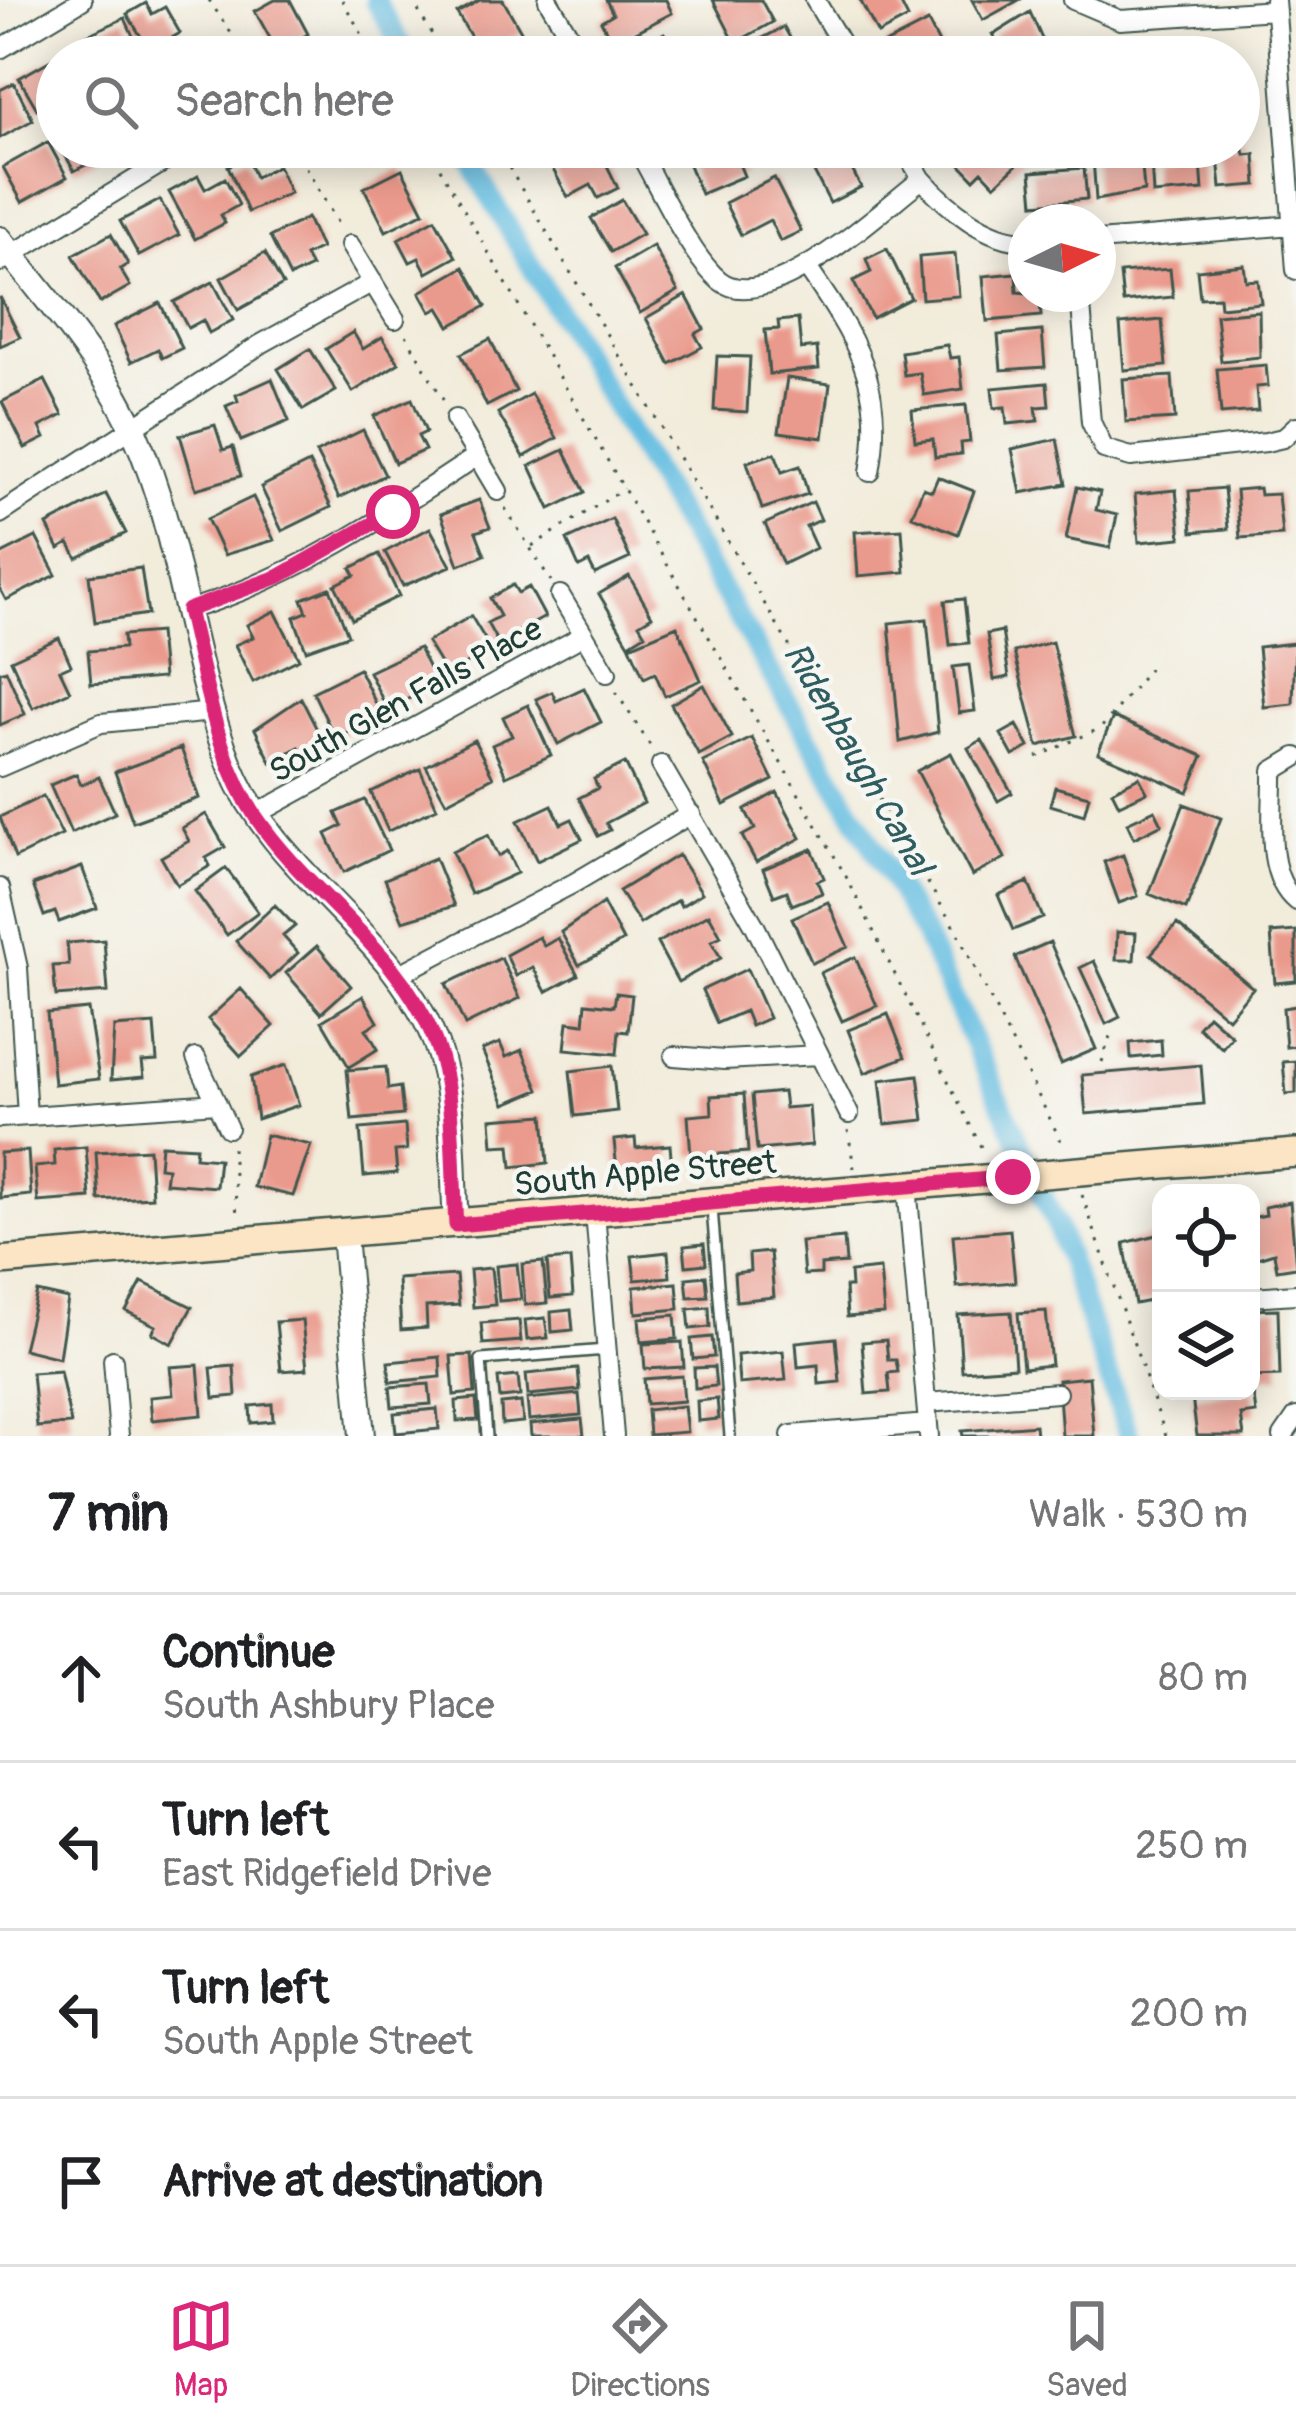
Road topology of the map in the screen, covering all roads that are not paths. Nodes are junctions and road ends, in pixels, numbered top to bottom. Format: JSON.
{"nodes":[{"id":1,"x":82,"y":0,"type":"edge"},
{"id":2,"x":548,"y":0,"type":"edge"},
{"id":3,"x":815,"y":0,"type":"edge"},
{"id":4,"x":1073,"y":0,"type":"edge"},
{"id":5,"x":1276,"y":5,"type":"edge"},
{"id":6,"x":569,"y":36,"type":"edge"},
{"id":7,"x":836,"y":36,"type":"edge"},
{"id":8,"x":0,"y":49,"type":"edge"},
{"id":9,"x":151,"y":168,"type":"edge"},
{"id":10,"x":649,"y":168,"type":"edge"},
{"id":11,"x":915,"y":168,"type":"edge"},
{"id":12,"x":922,"y":179,"type":"junction"},
{"id":13,"x":1293,"y":225,"type":"junction"},
{"id":14,"x":1008,"y":235,"type":"edge"},
{"id":15,"x":348,"y":240,"type":"road end"},
{"id":16,"x":1116,"y":240,"type":"edge"},
{"id":17,"x":4,"y":252,"type":"edge"},
{"id":18,"x":806,"y":266,"type":"junction"},
{"id":19,"x":1296,"y":270,"type":"edge"},
{"id":20,"x":373,"y":282,"type":"junction"},
{"id":21,"x":1081,"y":312,"type":"edge"},
{"id":22,"x":397,"y":321,"type":"road end"},
{"id":23,"x":452,"y":414,"type":"road end"},
{"id":24,"x":1296,"y":426,"type":"edge"},
{"id":25,"x":134,"y":430,"type":"junction"},
{"id":26,"x":477,"y":456,"type":"junction"},
{"id":27,"x":870,"y":472,"type":"dead end"},
{"id":28,"x":499,"y":496,"type":"road end"},
{"id":29,"x":0,"y":514,"type":"edge"},
{"id":30,"x":558,"y":594,"type":"road end"},
{"id":31,"x":188,"y":610,"type":"junction"},
{"id":32,"x":584,"y":635,"type":"junction"},
{"id":33,"x":608,"y":677,"type":"road end"},
{"id":34,"x":213,"y":712,"type":"junction"},
{"id":35,"x":1296,"y":757,"type":"edge"},
{"id":36,"x":660,"y":762,"type":"road end"},
{"id":37,"x":0,"y":767,"type":"edge"},
{"id":38,"x":691,"y":814,"type":"junction"},
{"id":39,"x":255,"y":815,"type":"junction"},
{"id":40,"x":0,"y":888,"type":"edge"},
{"id":41,"x":1296,"y":901,"type":"edge"},
{"id":42,"x":398,"y":975,"type":"junction"},
{"id":43,"x":819,"y":1055,"type":"junction"},
{"id":44,"x":674,"y":1056,"type":"dead end"},
{"id":45,"x":196,"y":1058,"type":"dead end"},
{"id":46,"x":217,"y":1103,"type":"junction"},
{"id":47,"x":27,"y":1116,"type":"junction"},
{"id":48,"x":0,"y":1118,"type":"edge"},
{"id":49,"x":848,"y":1118,"type":"road end"},
{"id":50,"x":228,"y":1128,"type":"road end"},
{"id":51,"x":1296,"y":1153,"type":"edge"},
{"id":52,"x":907,"y":1185,"type":"junction"},
{"id":53,"x":711,"y":1202,"type":"junction"},
{"id":54,"x":595,"y":1213,"type":"junction"},
{"id":55,"x":456,"y":1225,"type":"junction"},
{"id":56,"x":344,"y":1235,"type":"junction"},
{"id":57,"x":0,"y":1261,"type":"edge"},
{"id":58,"x":1296,"y":1294,"type":"edge"},
{"id":59,"x":1260,"y":1296,"type":"edge"},
{"id":60,"x":606,"y":1350,"type":"junction"},
{"id":61,"x":113,"y":1360,"type":"dead end"},
{"id":62,"x":1057,"y":1393,"type":"dead end"},
{"id":63,"x":1296,"y":1417,"type":"edge"},
{"id":64,"x":928,"y":1421,"type":"edge"},
{"id":65,"x":790,"y":1435,"type":"edge"},
{"id":66,"x":119,"y":1436,"type":"edge"},
{"id":67,"x":362,"y":1436,"type":"edge"},
{"id":68,"x":488,"y":1436,"type":"edge"},
{"id":69,"x":614,"y":1436,"type":"edge"},
{"id":70,"x":730,"y":1436,"type":"edge"},
{"id":71,"x":1283,"y":1436,"type":"edge"}],
"edges":[{"from":1,"to":8,"type":"street"},
{"from":2,"to":6,"type":"street"},
{"from":3,"to":7,"type":"street"},
{"from":4,"to":5,"type":"street"},
{"from":5,"to":13,"type":"street"},
{"from":9,"to":17,"type":"street"},
{"from":10,"to":18,"type":"street"},
{"from":11,"to":12,"type":"street"},
{"from":12,"to":14,"type":"street"},
{"from":12,"to":18,"type":"street"},
{"from":13,"to":16,"type":"street"},
{"from":13,"to":19,"type":"street"},
{"from":15,"to":20,"type":"street"},
{"from":17,"to":25,"type":"street"},
{"from":18,"to":27,"type":"street"},
{"from":20,"to":22,"type":"street"},
{"from":20,"to":25,"type":"street"},
{"from":21,"to":24,"type":"street"},
{"from":23,"to":26,"type":"street"},
{"from":25,"to":29,"type":"street"},
{"from":25,"to":31,"type":"street"},
{"from":26,"to":28,"type":"street"},
{"from":26,"to":31,"type":"street"},
{"from":30,"to":32,"type":"street","name":"South Glen Falls Place"},
{"from":31,"to":34,"type":"street"},
{"from":32,"to":33,"type":"street","name":"South Glen Falls Place"},
{"from":32,"to":39,"type":"street","name":"South Glen Falls Place"},
{"from":34,"to":37,"type":"street"},
{"from":34,"to":39,"type":"street"},
{"from":35,"to":41,"type":"street"},
{"from":36,"to":38,"type":"street"},
{"from":38,"to":42,"type":"street"},
{"from":38,"to":43,"type":"street"},
{"from":39,"to":42,"type":"street"},
{"from":40,"to":47,"type":"street"},
{"from":42,"to":55,"type":"street"},
{"from":43,"to":44,"type":"street"},
{"from":43,"to":49,"type":"street"},
{"from":45,"to":46,"type":"street"},
{"from":46,"to":47,"type":"street"},
{"from":46,"to":50,"type":"street"},
{"from":47,"to":48,"type":"street"},
{"from":51,"to":52,"type":"main road","name":"South Apple Street"},
{"from":52,"to":53,"type":"main road","name":"South Apple Street"},
{"from":52,"to":64,"type":"street"},
{"from":53,"to":54,"type":"main road","name":"South Apple Street"},
{"from":53,"to":70,"type":"lane"},
{"from":54,"to":55,"type":"main road","name":"South Apple Street"},
{"from":54,"to":60,"type":"street"},
{"from":55,"to":56,"type":"main road","name":"South Apple Street"},
{"from":56,"to":57,"type":"main road","name":"South Apple Street"},
{"from":56,"to":67,"type":"street"},
{"from":58,"to":59,"type":"street"},
{"from":60,"to":68,"type":"lane"},
{"from":60,"to":69,"type":"street"},
{"from":61,"to":66,"type":"street"},
{"from":62,"to":64,"type":"street"},
{"from":63,"to":71,"type":"street"},
{"from":64,"to":65,"type":"street"}]}
